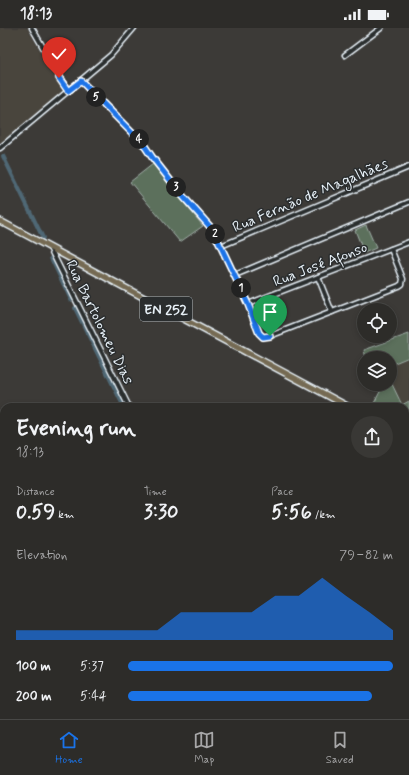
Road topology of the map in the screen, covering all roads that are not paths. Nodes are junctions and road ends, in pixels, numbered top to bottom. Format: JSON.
{"nodes":[{"id":1,"x":32,"y":28,"type":"edge"},
{"id":2,"x":134,"y":28,"type":"edge"},
{"id":3,"x":381,"y":28,"type":"edge"},
{"id":4,"x":345,"y":55,"type":"dead end"},
{"id":5,"x":81,"y":81,"type":"junction"},
{"id":6,"x":68,"y":91,"type":"junction"},
{"id":7,"x":0,"y":148,"type":"edge"},
{"id":8,"x":409,"y":167,"type":"edge"},
{"id":9,"x":409,"y":202,"type":"edge"},
{"id":10,"x":0,"y":222,"type":"edge"},
{"id":11,"x":409,"y":242,"type":"edge"},
{"id":12,"x":221,"y":246,"type":"junction"},
{"id":13,"x":50,"y":248,"type":"junction"},
{"id":14,"x":391,"y":249,"type":"junction"},
{"id":15,"x":235,"y":275,"type":"junction"},
{"id":16,"x":318,"y":277,"type":"junction"},
{"id":17,"x":248,"y":304,"type":"junction"},
{"id":18,"x":332,"y":312,"type":"junction"},
{"id":19,"x":127,"y":403,"type":"edge"},
{"id":20,"x":341,"y":403,"type":"edge"}],
"edges":[{"from":1,"to":6,"type":"street"},
{"from":2,"to":5,"type":"street"},
{"from":3,"to":4,"type":"street"},
{"from":5,"to":6,"type":"street"},
{"from":5,"to":12,"type":"street"},
{"from":6,"to":7,"type":"street"},
{"from":8,"to":12,"type":"street","name":"Rua Fernão de Magalhães"},
{"from":9,"to":15,"type":"street"},
{"from":10,"to":13,"type":"main road","number":"EN 252"},
{"from":11,"to":14,"type":"street","name":"Rua José Afonso"},
{"from":12,"to":15,"type":"street"},
{"from":13,"to":19,"type":"street","name":"Rua Bartolomeu Dias"},
{"from":13,"to":20,"type":"main road","number":"EN 252"},
{"from":14,"to":16,"type":"street","name":"Rua José Afonso"},
{"from":14,"to":18,"type":"street"},
{"from":15,"to":17,"type":"street"},
{"from":16,"to":17,"type":"street","name":"Rua José Afonso"},
{"from":16,"to":18,"type":"street"},
{"from":17,"to":18,"type":"street"}]}
